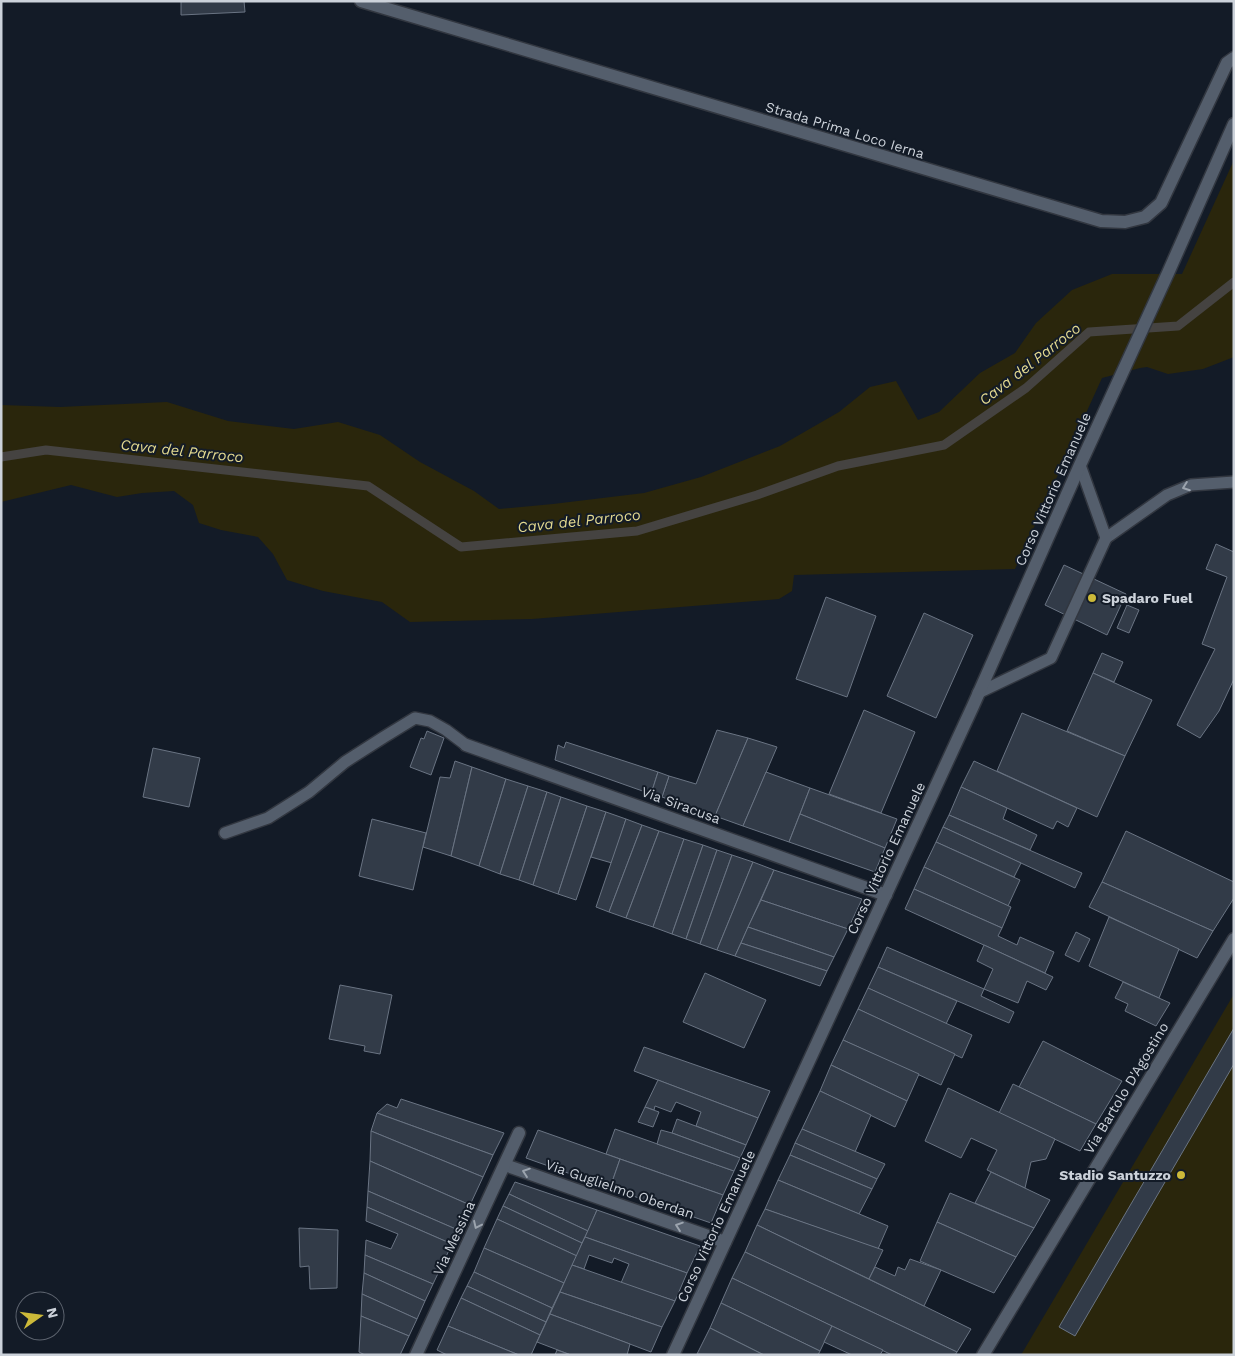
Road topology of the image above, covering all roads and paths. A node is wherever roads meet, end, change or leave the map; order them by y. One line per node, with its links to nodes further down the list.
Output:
1 (361, 1): 2 (street, Strada Prima Loco Ierna)
2 (1234, 58)
3 (1234, 124): 4 (street, Corso Vittorio Emanuele)
4 (1080, 465): 6 (lane); 7 (street, Corso Vittorio Emanuele)
5 (1234, 482): 6 (lane, one-way to 6)
6 (1106, 538): 7 (lane)
7 (978, 693): 10 (street, Corso Vittorio Emanuele)
8 (466, 745): 9 (lane); 10 (street, Via Siracusa)
9 (225, 833)
10 (886, 895): 14 (street, Corso Vittorio Emanuele)
11 (1234, 939): 17 (street, Via Bartolo D'Agostino)
12 (519, 1133): 13 (street, Via Messina)
13 (505, 1165): 14 (street, Via Guglielmo Oberdan, one-way to 13); 15 (street, Via Messina, one-way to 15)
14 (725, 1242): 16 (street, Corso Vittorio Emanuele)
15 (416, 1355)
16 (673, 1355)
17 (983, 1355)

